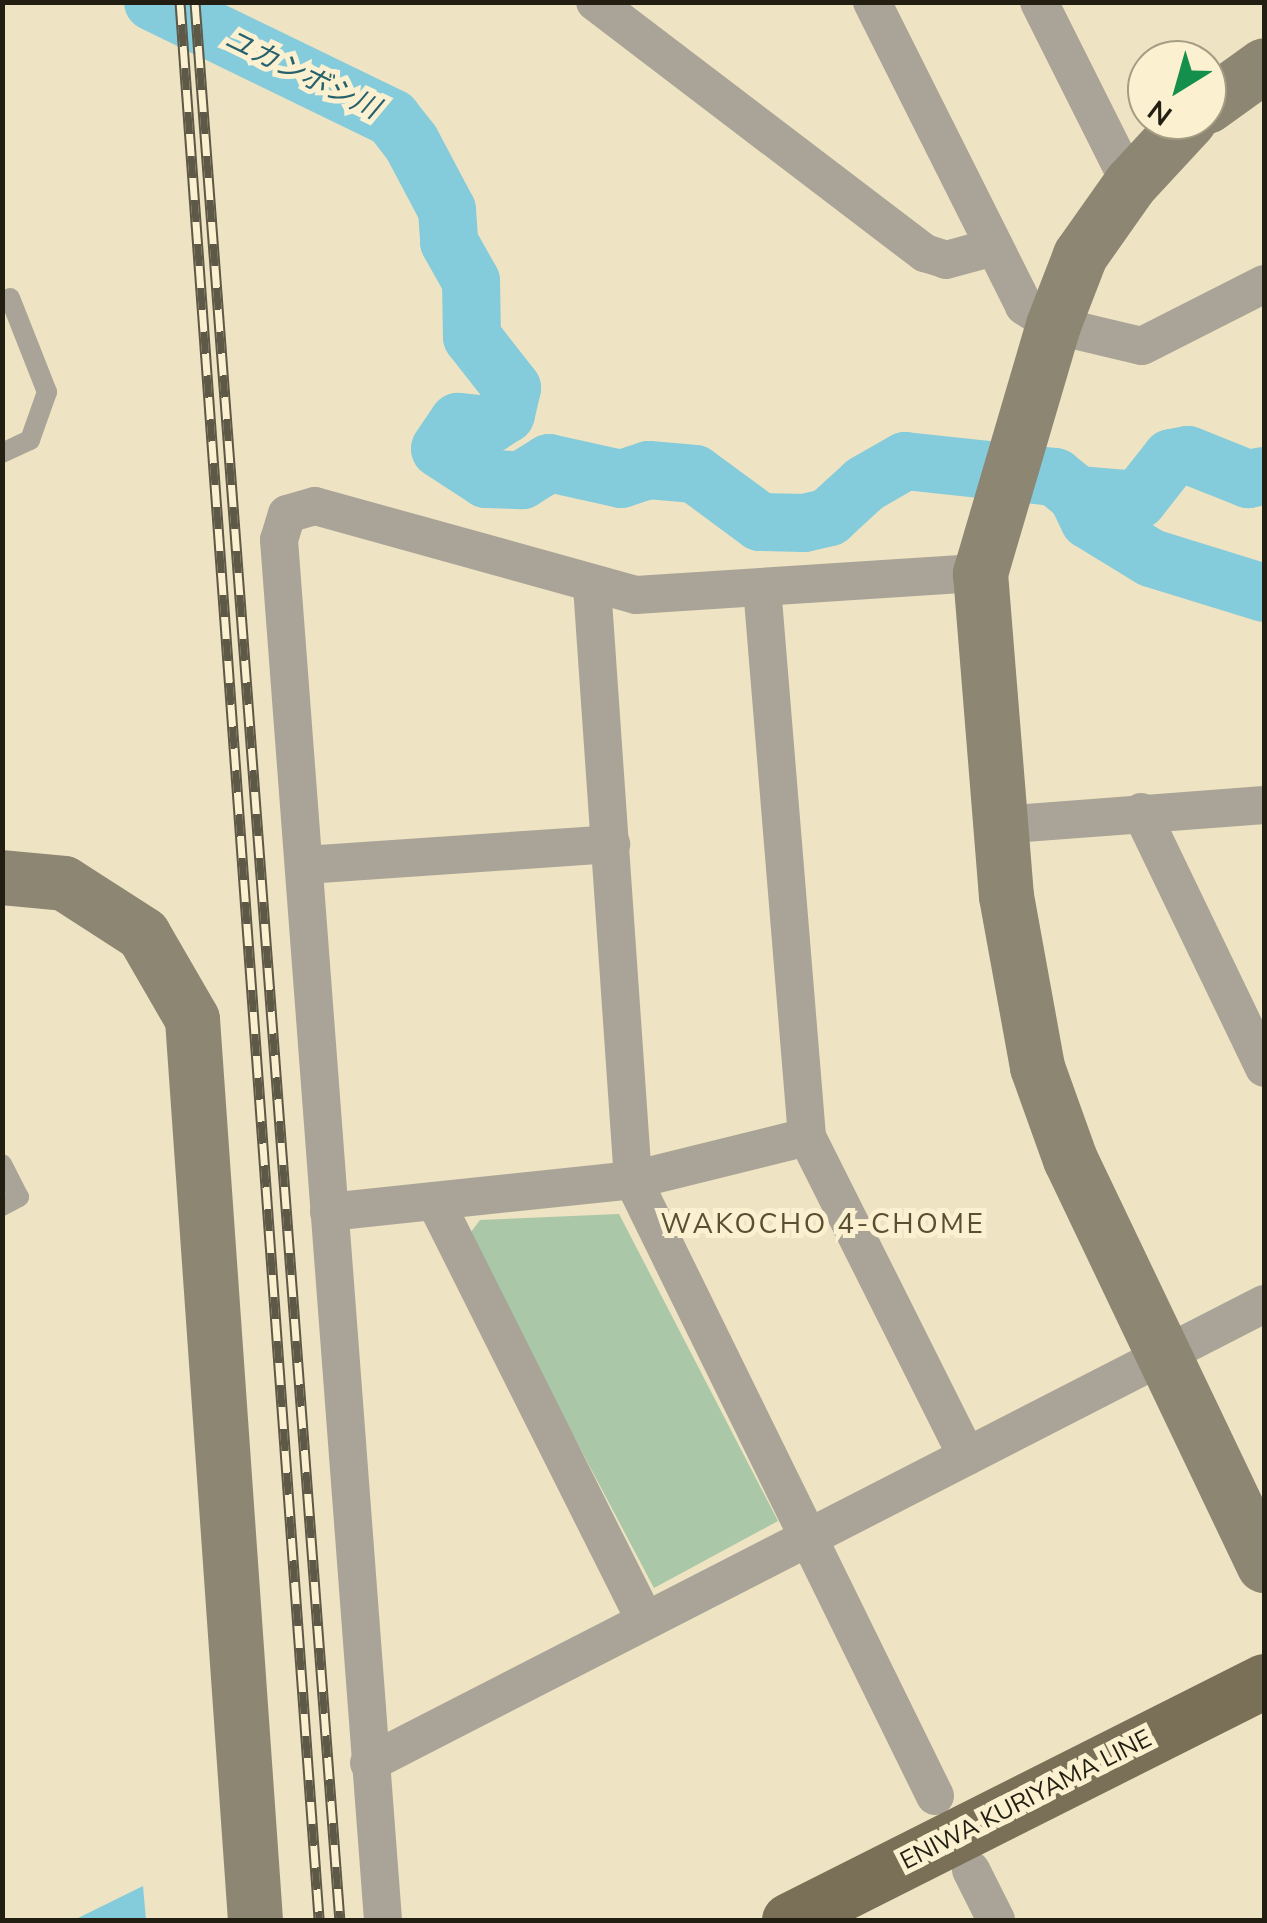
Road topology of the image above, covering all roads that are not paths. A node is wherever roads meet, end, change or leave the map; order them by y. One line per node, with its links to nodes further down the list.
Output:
1 (872, 2): 8 (street)
2 (1040, 2): 7 (street)
3 (615, 8): 8 (street)
4 (1264, 65): 5 (street)
5 (1227, 92)
6 (1171, 140): 7 (street)
7 (1130, 184): 11 (street)
8 (994, 247): 11 (street)
9 (1264, 284): 11 (street)
10 (10, 298): 12 (lane)
11 (1052, 325): 13 (street)
12 (2, 453)
13 (980, 574): 15 (street); 18 (street)
14 (592, 586): 15 (street); 19 (street); 20 (street)
15 (762, 587): 23 (street)
16 (1264, 804): 17 (street)
17 (1140, 812): 18 (street); 22 (street)
18 (999, 826): 30 (street)
19 (610, 844): 20 (street); 25 (street)
20 (304, 865): 28 (street)
21 (2, 877): 39 (street)
22 (1264, 1068)
23 (807, 1137): 25 (street); 31 (street)
24 (2, 1164): 27 (lane)
25 (633, 1180): 26 (street); 32 (street)
26 (435, 1201): 28 (street); 34 (street)
27 (2, 1206)
28 (329, 1212): 36 (street)
29 (1264, 1304): 30 (street)
30 (1164, 1361): 31 (street); 33 (street)
31 (968, 1456): 32 (street)
32 (808, 1535): 34 (street); 37 (street)
33 (1264, 1565)
34 (645, 1620): 36 (street)
35 (1264, 1681): 41 (main road, ENIWA KURIYAMA LINE)
36 (368, 1763): 40 (street)
37 (935, 1796)
38 (971, 1870): 42 (street)
39 (255, 1920)
40 (383, 1920)
41 (788, 1920)
42 (996, 1920)

